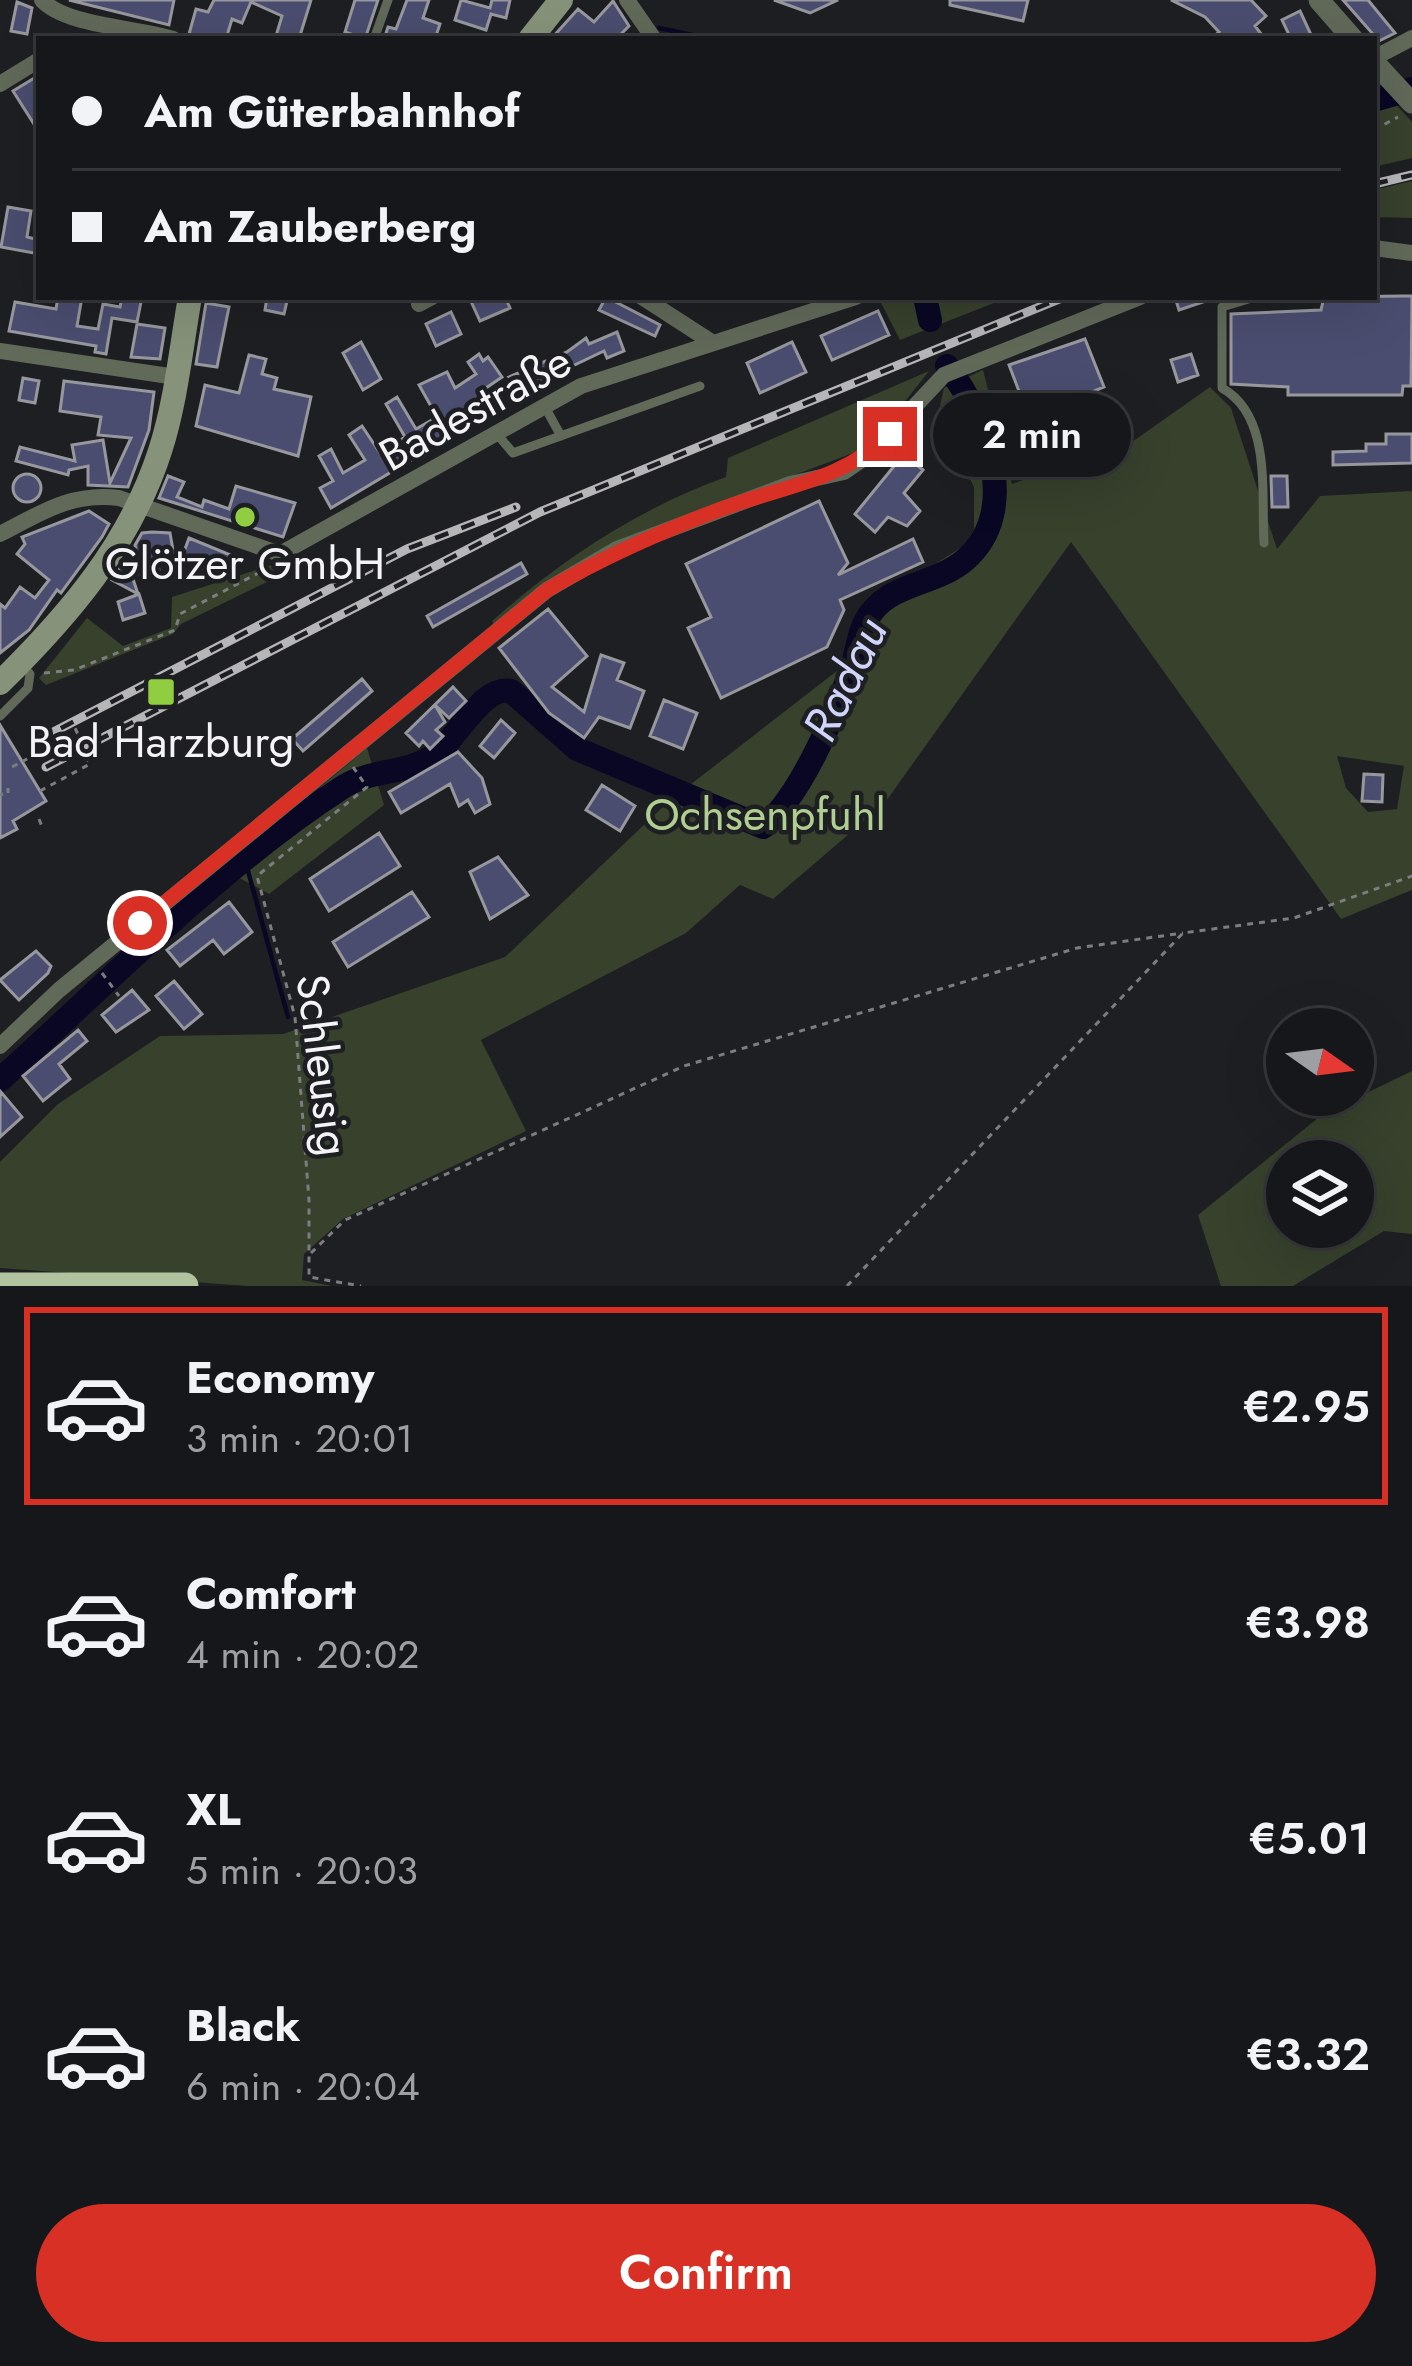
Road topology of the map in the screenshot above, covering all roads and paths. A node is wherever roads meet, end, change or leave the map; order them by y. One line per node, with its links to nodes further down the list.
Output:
1 (42, 0): 6 (street)
2 (388, 0): 9 (lane)
3 (627, 0): 11 (street)
4 (1319, 0): 12 (street)
5 (551, 3): 10 (main road)
6 (80, 22): 7 (street); 8 (street)
7 (70, 36)
8 (162, 36)
9 (375, 36)
10 (532, 36)
11 (652, 36)
12 (1350, 36)
13 (1412, 38): 14 (street)
14 (1377, 58)
15 (36, 62): 17 (street)
16 (1377, 64): 18 (street)
17 (0, 83)
18 (1412, 104)
19 (1411, 116): 20 (path)
20 (1377, 128)
21 (1377, 248): 22 (street)
22 (1412, 253)
23 (189, 300): 30 (main road)
24 (647, 300): 28 (street)
25 (846, 300): 28 (street, Badestraße)
26 (1132, 300): 55 (street)
27 (1245, 300): 37 (lane)
28 (710, 341): 32 (street, Badestraße)
29 (0, 351): 30 (street)
30 (176, 377): 35 (main road)
31 (700, 386): 34 (lane)
32 (545, 407): 33 (street, Badestraße); 34 (lane)
33 (497, 434): 34 (lane); 35 (street, Badestraße)
34 (561, 436)
35 (137, 507): 36 (street, Badestraße); 39 (main road)
36 (0, 534)
37 (1264, 543)
38 (252, 578): 39 (path)
39 (25, 669): 40 (main road); 41 (lane)
40 (0, 683)
41 (0, 716)
42 (73, 724): 43 (path)
43 (77, 732): 44 (path); 45 (path)
44 (83, 744)
45 (12, 766)
46 (94, 771): 48 (path)
47 (359, 775): 56 (path, Schleusig)
48 (40, 790)
49 (39, 819): 50 (path)
50 (44, 829)
51 (1412, 876): 52 (path)
52 (1184, 933): 56 (path); 60 (path)
53 (106, 979): 54 (path)
54 (119, 996)
55 (0, 1046)
56 (311, 1253): 59 (path, Schleusig)
57 (0, 1286): 58 (highway)
58 (185, 1286)
59 (361, 1286)
60 (847, 1286)

